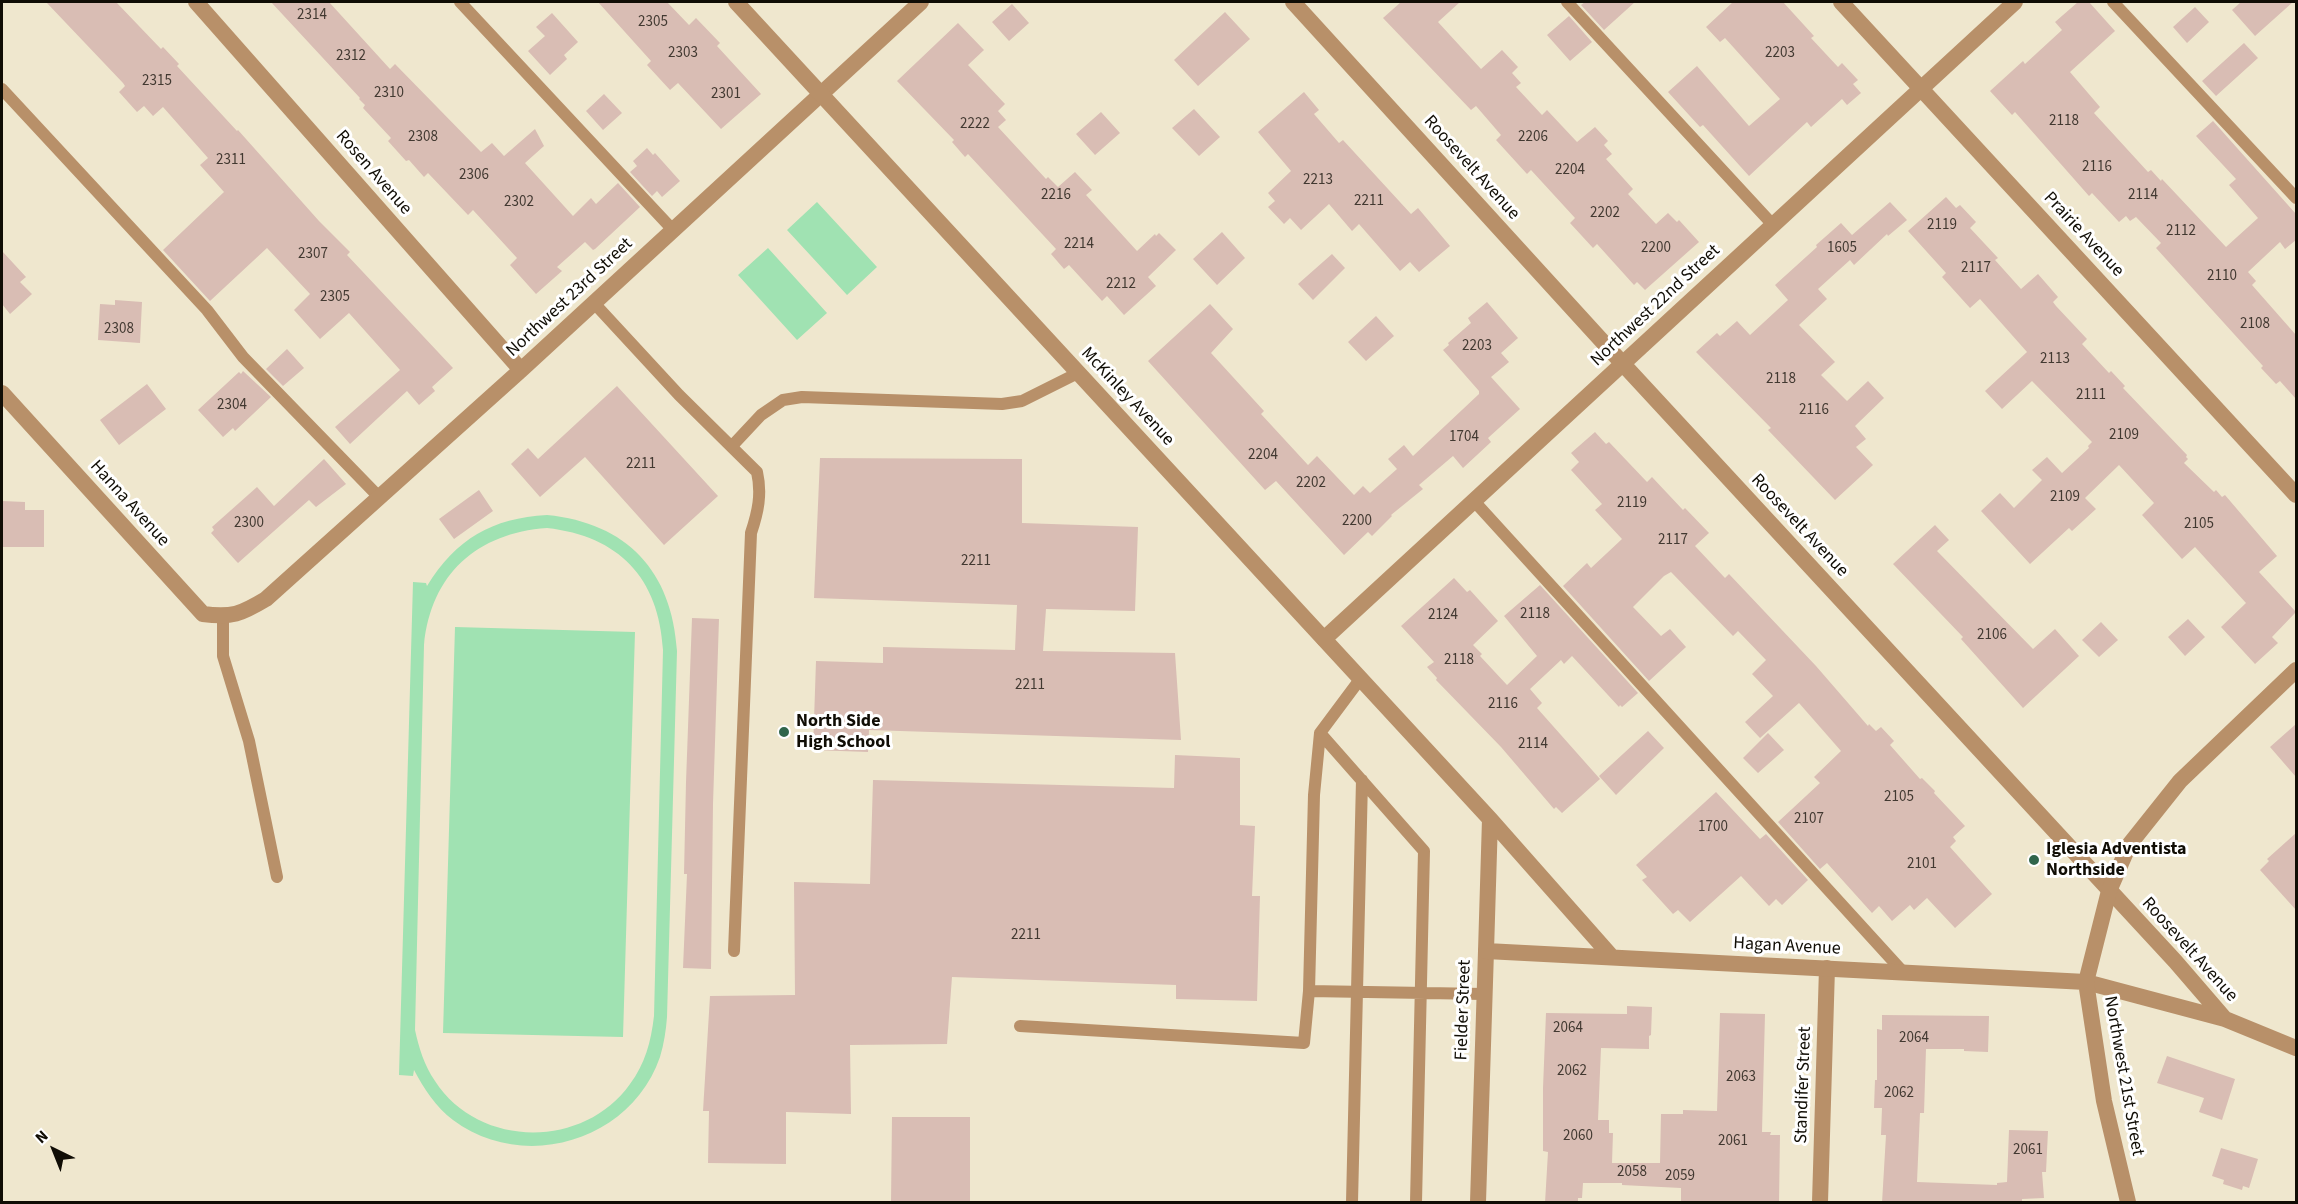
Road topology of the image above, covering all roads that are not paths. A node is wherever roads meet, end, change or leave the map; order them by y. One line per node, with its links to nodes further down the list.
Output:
1 (196, 2): 18 (street, Rosen Avenue)
2 (460, 2): 15 (lane)
3 (736, 2): 12 (street, McKinley Avenue)
4 (921, 2): 12 (street, Northwest 23rd Street)
5 (1293, 2): 17 (street, Roosevelt Avenue)
6 (1567, 2): 14 (lane)
7 (1841, 2): 10 (street, Prairie Avenue)
8 (2015, 2): 10 (street, Northwest 22nd Street)
9 (2113, 2): 13 (lane)
10 (1921, 88): 14 (street, Northwest 22nd Street); 22 (street, Prairie Avenue)
11 (2, 89): 23 (lane)
12 (821, 94): 15 (street, Northwest 23rd Street); 19 (street, McKinley Avenue)
13 (2296, 198)
14 (1773, 225): 17 (street, Northwest 22nd Street)
15 (673, 230): 16 (street, Northwest 23rd Street)
16 (594, 303): 18 (street, Northwest 23rd Street); 21 (lane)
17 (1623, 364): 24 (street, Northwest 22nd Street); 33 (street, Roosevelt Avenue)
18 (521, 370): 23 (street, Northwest 23rd Street)
19 (1078, 373): 21 (lane); 26 (street, McKinley Avenue)
20 (3, 395): 25 (street, Hanna Avenue)
21 (732, 446): 34 (lane)
22 (2296, 495)
23 (379, 497): 25 (street, Northwest 23rd Street)
24 (1474, 501): 26 (street, Northwest 22nd Street); 38 (lane)
25 (231, 616): 32 (lane)
26 (1324, 639): 28 (street, McKinley Avenue)
27 (2296, 670): 33 (street, Northwest 21st Street)
28 (1361, 678): 29 (lane); 31 (street, McKinley Avenue)
29 (1320, 733): 30 (lane); 40 (lane)
30 (1362, 780): 41 (lane); 42 (lane)
31 (1490, 819): 35 (street, Fielder Street); 36 (street, McKinley Avenue)
32 (277, 877)
33 (2109, 891): 39 (street, Northwest 21st Street); 44 (street, Roosevelt Avenue)
34 (734, 951)
35 (1486, 951): 36 (street, Hagan Avenue); 43 (street, Fielder Street)
36 (1612, 957): 37 (street, Hagan Avenue)
37 (1827, 968): 38 (street, Hagan Avenue); 50 (street, Standifer Street)
38 (1904, 972): 39 (street, Hagan Avenue)
39 (2086, 982): 44 (street, Hagan Avenue); 51 (street, Northwest 21st Street)
40 (1309, 991): 41 (lane); 45 (lane)
41 (1357, 992): 42 (lane); 47 (lane)
42 (1420, 993): 43 (lane); 48 (lane)
43 (1484, 994): 49 (street, Fielder Street)
44 (2224, 1019): 46 (street, Roosevelt Avenue)
45 (1020, 1026)
46 (2296, 1048)
47 (1352, 1203)
48 (1416, 1203)
49 (1478, 1203)
50 (1820, 1203)
51 (2128, 1203)

